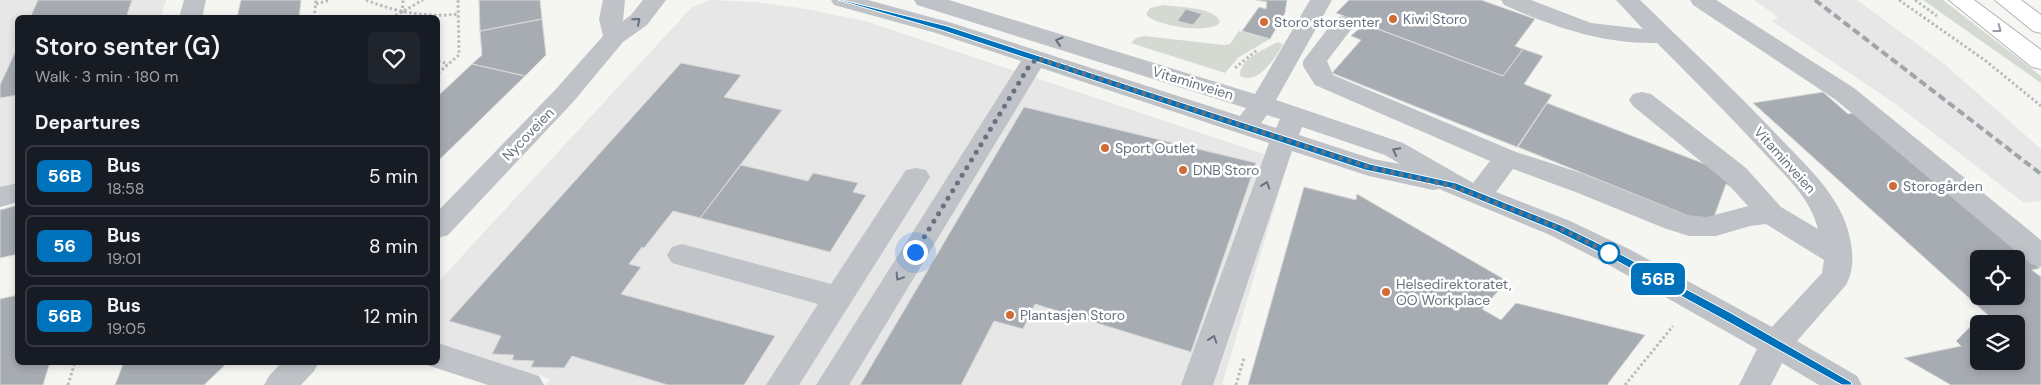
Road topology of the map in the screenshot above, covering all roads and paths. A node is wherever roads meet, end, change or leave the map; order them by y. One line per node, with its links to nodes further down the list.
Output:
1 (195, 0): 21 (street)
2 (330, 0): 18 (path)
3 (366, 0): 19 (path)
4 (403, 0): 19 (path)
5 (423, 0): 19 (path)
6 (458, 0): 20 (path)
7 (614, 0): 30 (street)
8 (655, 0): 30 (street, Nycoveien, one-way to 8)
9 (842, 0): 31 (street, Vitaminveien)
10 (925, 0): 37 (street, Vitaminveien, one-way to 10)
11 (1321, 0): 37 (street)
12 (1512, 0): 29 (street)
13 (1627, 0): 29 (street, Vitaminveien)
14 (1701, 0): 50 (street)
15 (1899, 0): 38 (path)
16 (1960, 0): 33 (highway, one-way to 33)
17 (2006, 0): 28 (highway)
18 (316, 2): 22 (path)
19 (402, 11): 23 (path); 24 (path); 25 (path)
20 (458, 14): 26 (path); 34 (path)
21 (191, 15)
22 (314, 15)
23 (396, 15)
24 (402, 15)
25 (422, 15)
26 (440, 15)
27 (1344, 23): 41 (street)
28 (2041, 26)
29 (1662, 36): 49 (street, Vitaminveien)
30 (615, 37): 47 (street, Nycoveien)
31 (1037, 58): 39 (street, Vitaminveien); 61 (street, one-way to 61)
32 (440, 62): 34 (path)
33 (2041, 62)
34 (448, 64): 35 (path)
35 (440, 71)
36 (1642, 100): 46 (street)
37 (1261, 104): 39 (street); 40 (street, Vitaminveien)
38 (2041, 106)
39 (1246, 127): 40 (street, Vitaminveien)
40 (1289, 127): 43 (street, Vitaminveien); 62 (street, one-way to 40)
41 (1506, 158): 43 (street); 46 (street)
42 (916, 177): 51 (street)
43 (1465, 191): 53 (street, Vitaminveien)
44 (15, 193): 45 (street)
45 (0, 197)
46 (1771, 214): 49 (street)
47 (440, 226)
48 (682, 254): 51 (street)
49 (1839, 255): 53 (street, Vitaminveien)
50 (2041, 256)
51 (839, 298): 60 (street)
52 (1673, 326): 63 (path)
53 (1775, 344): 64 (street); 65 (street, Vitaminveien)
54 (440, 357): 59 (street)
55 (74, 365): 57 (path)
56 (300, 365): 58 (street)
57 (68, 385)
58 (280, 385)
59 (528, 385)
60 (782, 385)
61 (832, 385)
62 (1198, 385)
63 (1625, 385)
64 (1755, 385)
65 (1846, 385)

